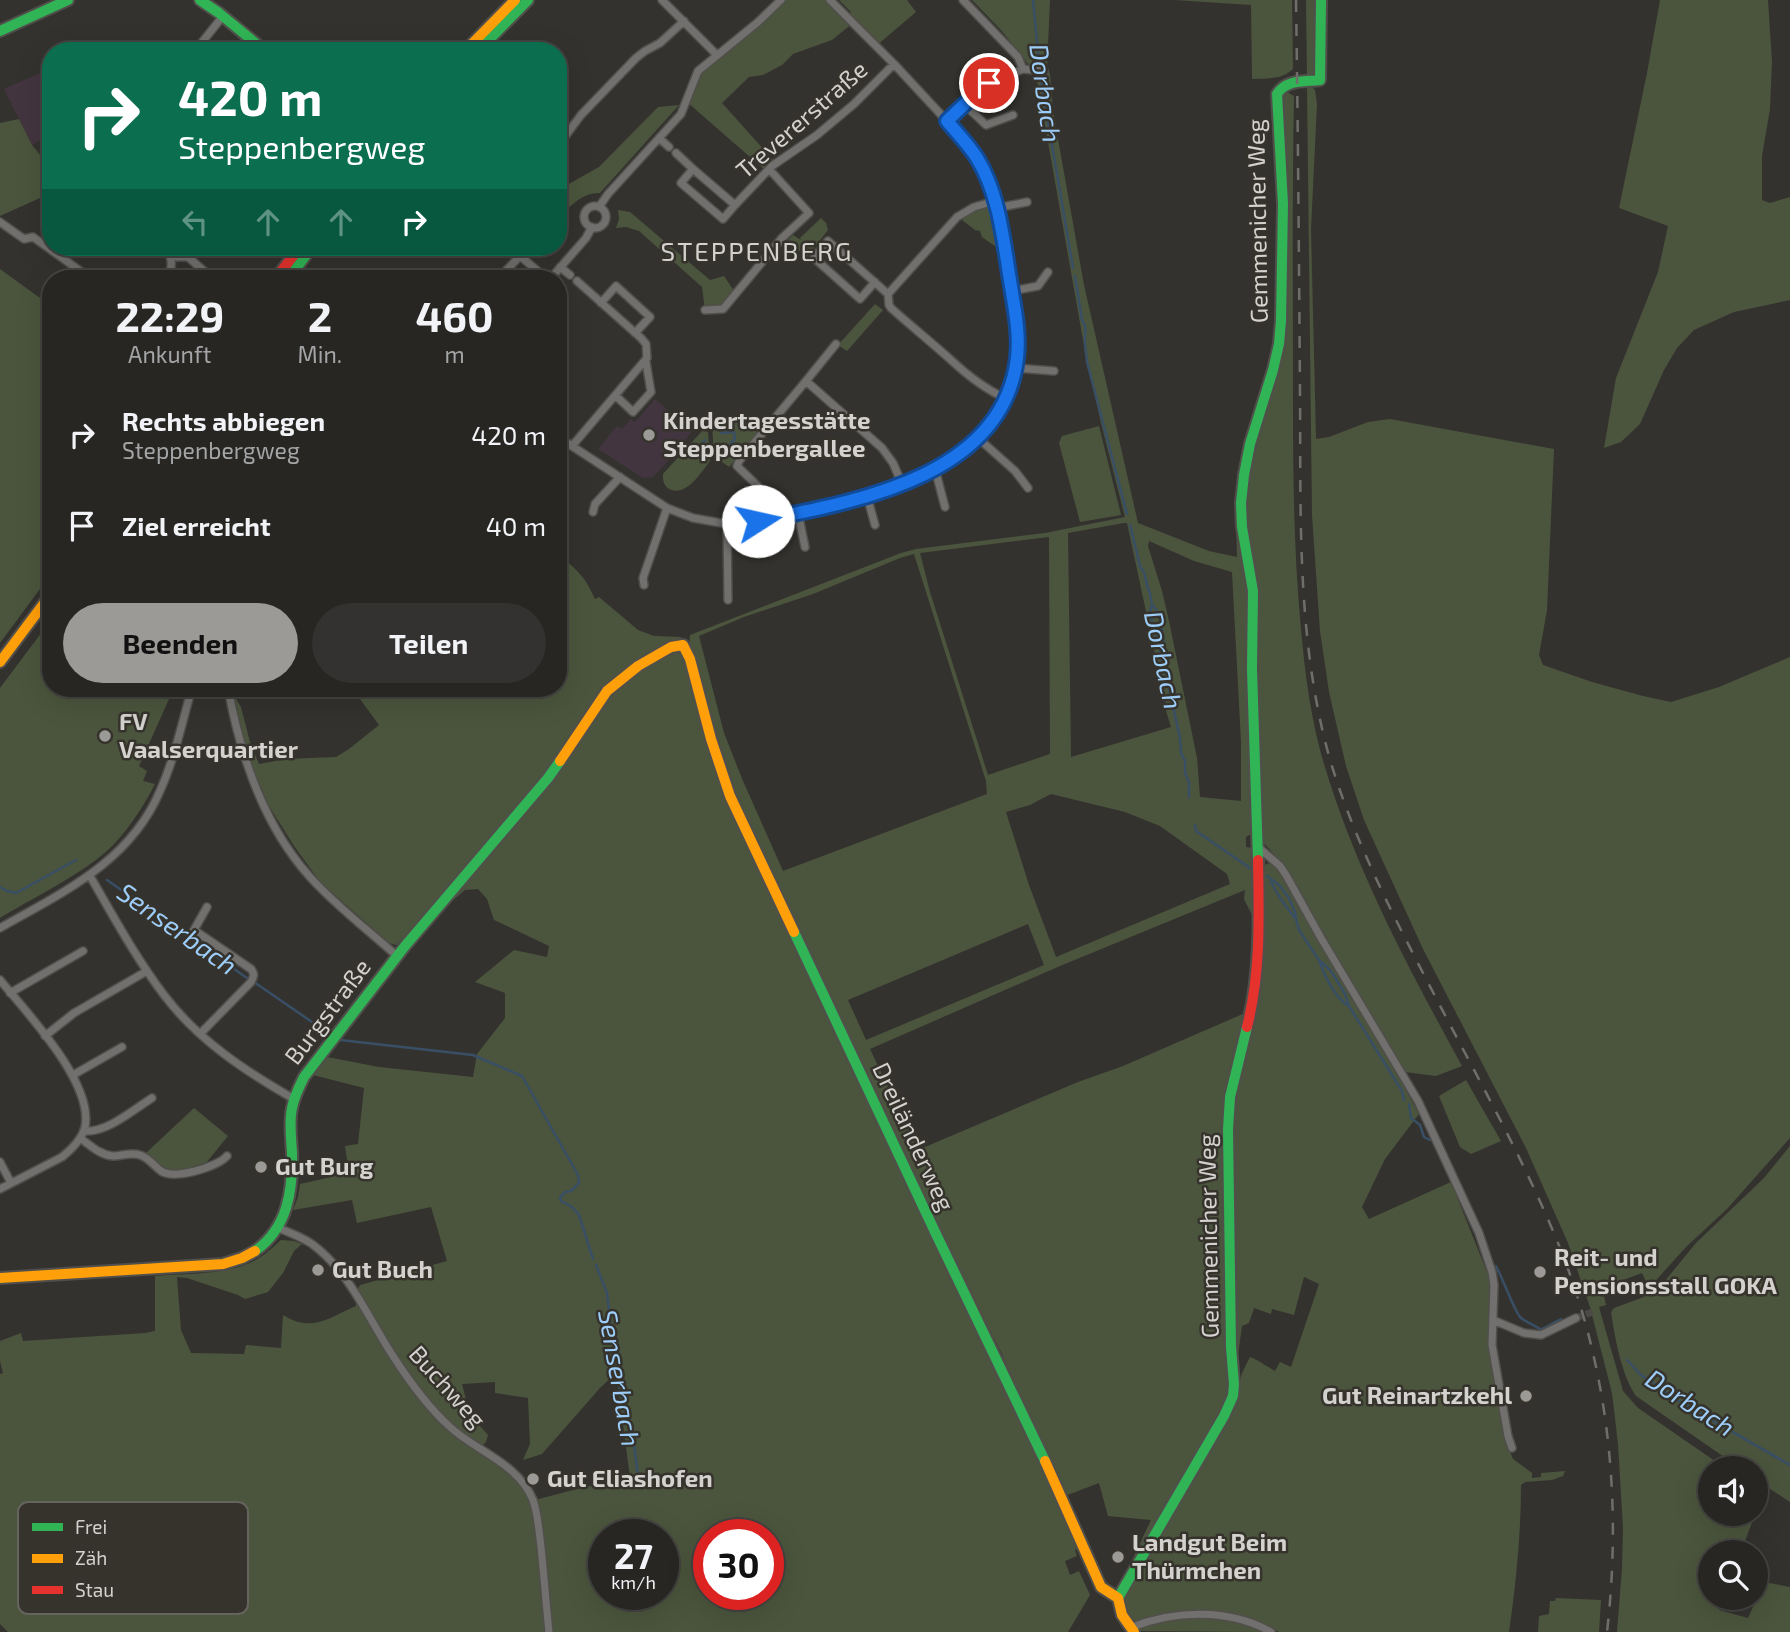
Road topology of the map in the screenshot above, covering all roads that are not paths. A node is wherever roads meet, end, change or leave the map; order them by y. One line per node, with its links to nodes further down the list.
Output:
1 (68, 0): 12 (street)
2 (200, 0): 10 (street)
3 (515, 0): 15 (street)
4 (528, 0): 16 (street)
5 (662, 0): 11 (street)
6 (781, 0): 17 (street)
7 (830, 0): 18 (street)
8 (963, 0): 19 (street)
9 (1321, 0): 89 (street, Gemmenicher Weg)
10 (223, 16): 13 (street); 14 (street)
11 (684, 21): 17 (street); 24 (street)
12 (0, 31)
13 (202, 42)
14 (254, 42)
15 (474, 42)
16 (487, 42)
17 (717, 55): 25 (street)
18 (894, 64): 23 (street); 27 (street, Trevererstraße)
19 (1023, 69): 20 (street); 21 (street)
20 (1044, 71)
21 (964, 104): 22 (street); 23 (street)
22 (1013, 115)
23 (947, 121): 29 (street)
24 (567, 134)
25 (659, 138): 26 (street, Trevererstraße); 31 (street)
26 (693, 169): 30 (street, Trevererstraße); 30 (street, Trevererstraße)
27 (769, 169): 30 (street, Trevererstraße); 57 (street)
28 (1027, 202): 29 (street)
29 (996, 204): 54 (street); 55 (street)
30 (735, 205)
31 (599, 207): 33 (street); 33 (street)
32 (0, 222): 34 (street)
33 (592, 228): 40 (street)
34 (42, 243)
35 (59, 256): 41 (street)
36 (293, 256): 44 (street)
37 (520, 256): 45 (street)
38 (520, 256): 46 (street)
39 (171, 257): 42 (street); 43 (street)
40 (561, 267): 47 (street); 48 (street)
41 (79, 270)
42 (171, 270)
43 (203, 270)
44 (282, 270)
45 (507, 270)
46 (538, 270)
47 (558, 270)
48 (564, 270)
49 (567, 272): 51 (street)
50 (1048, 272): 54 (street)
51 (570, 275)
52 (578, 281): 56 (street)
53 (875, 282): 53 (street); 55 (street)
54 (1012, 291): 61 (street)
55 (888, 294): 65 (street)
56 (601, 303): 58 (street); 58 (street)
57 (705, 310)
58 (635, 333): 60 (street)
59 (836, 344): 63 (street)
60 (646, 362): 64 (street); 64 (street)
61 (1016, 368): 62 (street); 65 (street)
62 (1054, 371)
63 (806, 382): 71 (street); 78 (street)
64 (616, 396): 68 (street)
65 (1005, 398): 66 (street)
66 (978, 438): 69 (street); 72 (street)
67 (567, 443): 68 (street)
68 (572, 446): 70 (street)
69 (935, 469): 71 (street); 74 (street)
70 (620, 477): 75 (street); 76 (street)
71 (902, 484): 73 (street)
72 (1028, 488)
73 (867, 496): 77 (street); 80 (street)
74 (945, 507)
75 (667, 508): 79 (street); 82 (street)
76 (593, 512)
77 (798, 513): 78 (street); 81 (street)
78 (772, 518): 79 (street)
79 (727, 524): 83 (street)
80 (875, 525)
81 (805, 547)
82 (644, 585)
83 (728, 600)
84 (42, 605): 86 (street)
85 (683, 645): 94 (street, Burgstraße); 114 (street, Dreiländerweg)
86 (0, 662)
87 (189, 697): 90 (street)
88 (229, 697): 94 (street)
89 (1258, 847): 112 (street); 114 (street, Gemmenicher Weg)
90 (90, 876): 92 (street); 95 (street)
91 (207, 906): 98 (street)
92 (0, 928)
93 (83, 951): 97 (street)
94 (397, 956): 103 (street, Burgstraße)
95 (147, 971): 98 (street); 99 (street)
96 (0, 980): 97 (street)
97 (10, 993): 99 (street)
98 (201, 1033): 103 (street)
99 (45, 1036): 101 (street)
100 (121, 1047): 101 (street)
101 (73, 1075): 104 (street)
102 (152, 1098): 104 (street)
103 (294, 1099): 109 (street, Burgstraße)
104 (82, 1135): 105 (street); 107 (street)
105 (227, 1156)
106 (0, 1162): 107 (street)
107 (11, 1183): 108 (street)
108 (0, 1189)
109 (279, 1227): 110 (street, Burgstraße); 116 (street, Buchweg)
110 (0, 1278)
111 (1576, 1318): 112 (street)
112 (1493, 1320): 113 (street)
113 (1512, 1448)
114 (1118, 1598): 115 (street, Dreiländerweg)
115 (1132, 1630): 117 (street)
116 (549, 1632)
117 (1271, 1632)

